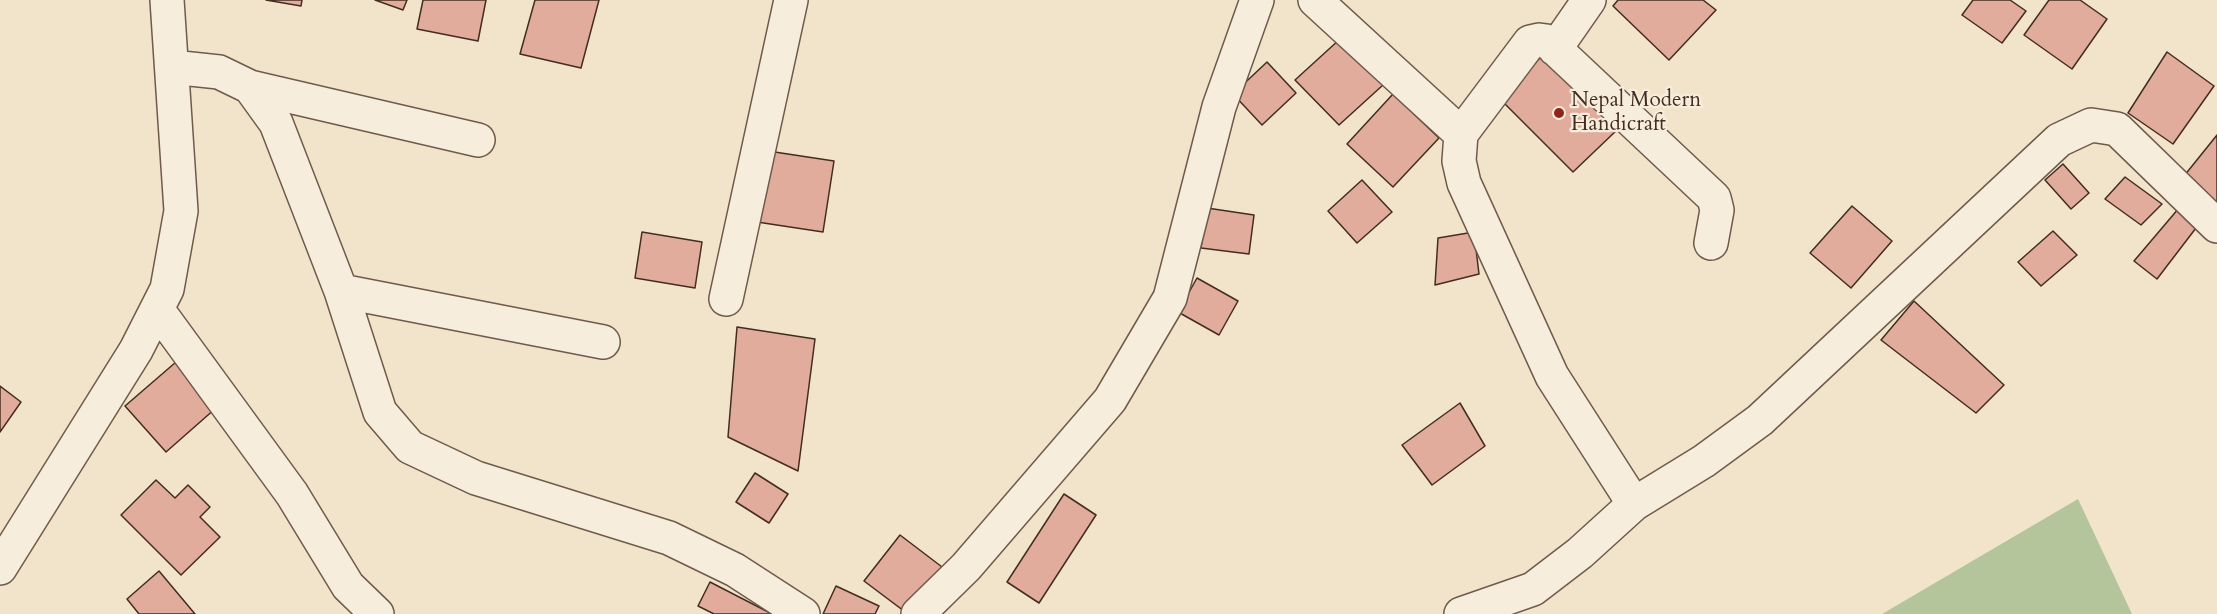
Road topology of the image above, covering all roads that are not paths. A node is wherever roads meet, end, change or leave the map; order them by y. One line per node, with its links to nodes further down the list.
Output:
1 (167, 0): 7 (street)
2 (791, 0): 14 (street)
3 (1257, 0): 21 (street)
4 (1315, 0): 9 (street)
5 (1589, 0): 6 (street)
6 (1555, 49): 9 (street); 12 (street)
7 (172, 67): 8 (street); 15 (street)
8 (250, 87): 10 (street); 13 (street)
9 (1461, 134): 17 (street)
10 (478, 140)
11 (2217, 226): 17 (street)
12 (1711, 243)
13 (341, 291): 16 (street); 20 (street)
14 (726, 299)
15 (157, 309): 18 (street); 19 (street)
16 (603, 342)
17 (1634, 504): 22 (street)
18 (0, 568)
19 (377, 614)
20 (803, 614)
21 (918, 614)
22 (1461, 614)

